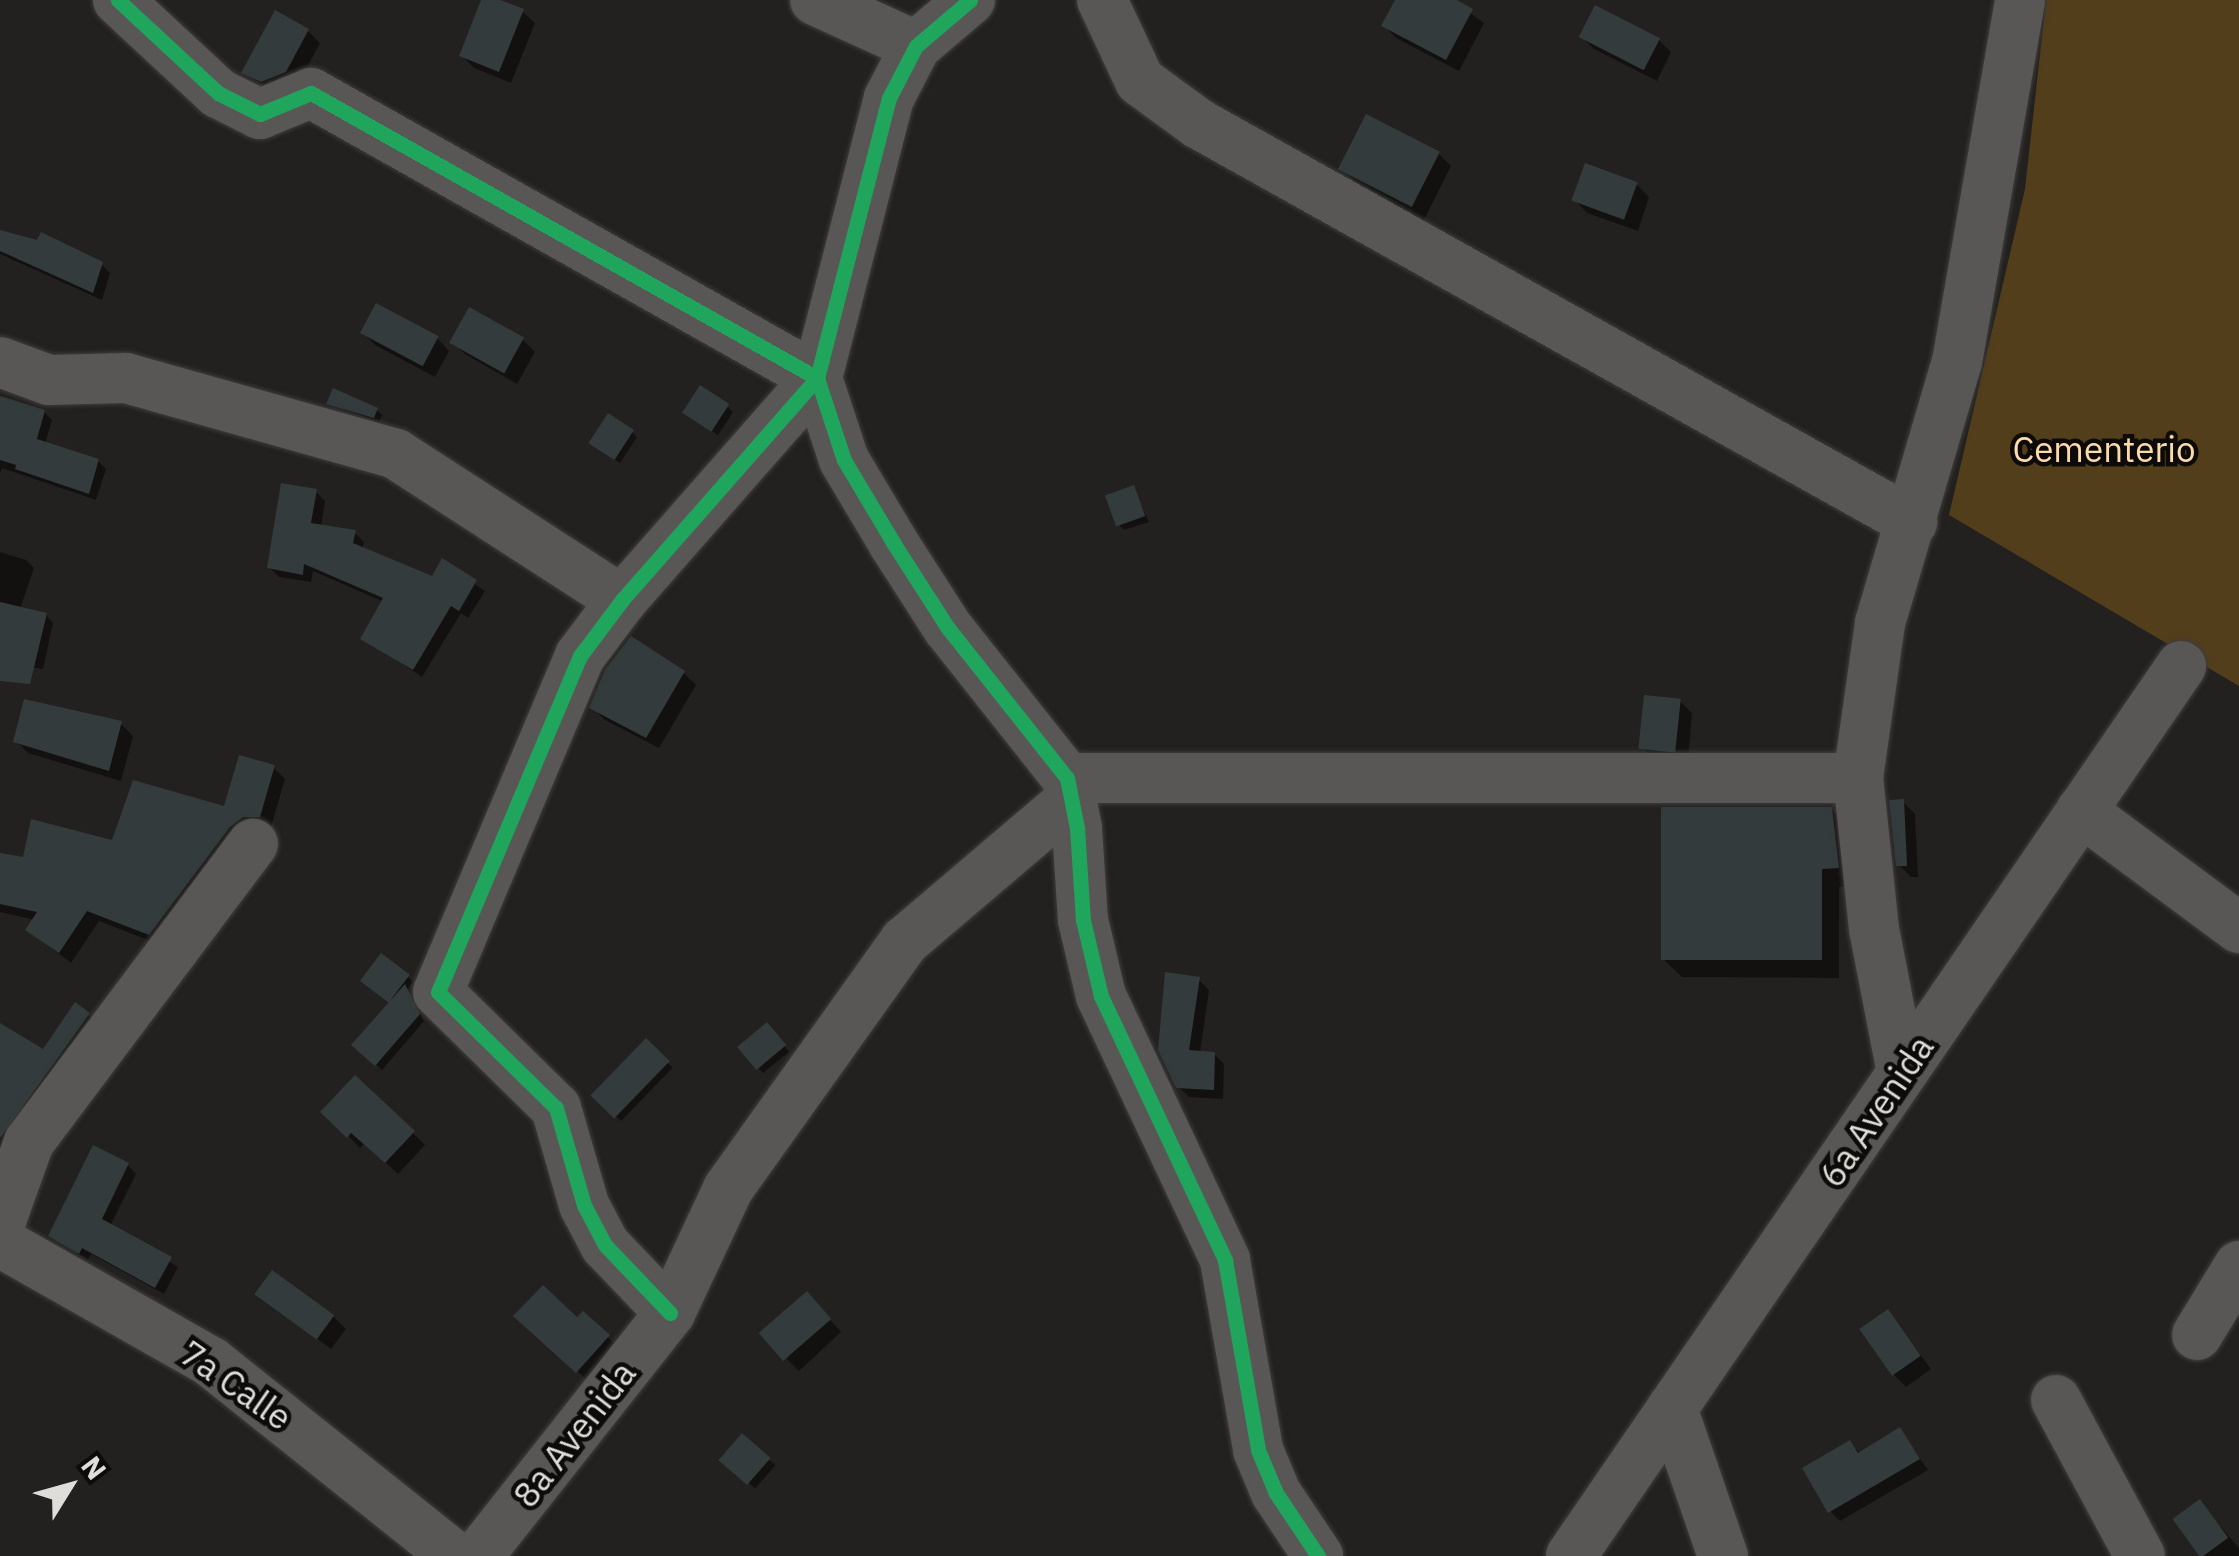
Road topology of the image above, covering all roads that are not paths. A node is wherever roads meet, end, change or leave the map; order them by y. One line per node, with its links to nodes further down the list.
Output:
1 (118, 0): 8 (street)
2 (816, 0): 6 (street)
3 (970, 0): 6 (street)
4 (1102, 0): 9 (street)
5 (2020, 0): 9 (street)
6 (916, 46): 8 (street)
7 (0, 362): 10 (street)
8 (817, 378): 10 (street); 13 (street)
9 (1912, 522): 12 (street)
10 (622, 600): 21 (street)
11 (2181, 666): 14 (street, 6a Avenida)
12 (1858, 778): 13 (street); 17 (street)
13 (1070, 788): 21 (street, 8a Avenida); 27 (street)
14 (2081, 811): 16 (street); 17 (street, 6a Avenida)
15 (253, 844): 18 (street)
16 (2239, 928)
17 (1902, 1073): 24 (street, 6a Avenida)
18 (0, 1223)
19 (0, 1242): 25 (street, 7a Calle)
20 (2239, 1266): 22 (street)
21 (670, 1313): 26 (street, 8a Avenida)
22 (2197, 1335)
23 (2056, 1400): 30 (street)
24 (1672, 1408): 28 (street, 6a Avenida); 29 (street)
25 (454, 1556)
26 (478, 1556)
27 (1318, 1556)
28 (1571, 1556)
29 (1723, 1556)
30 (2140, 1556)

